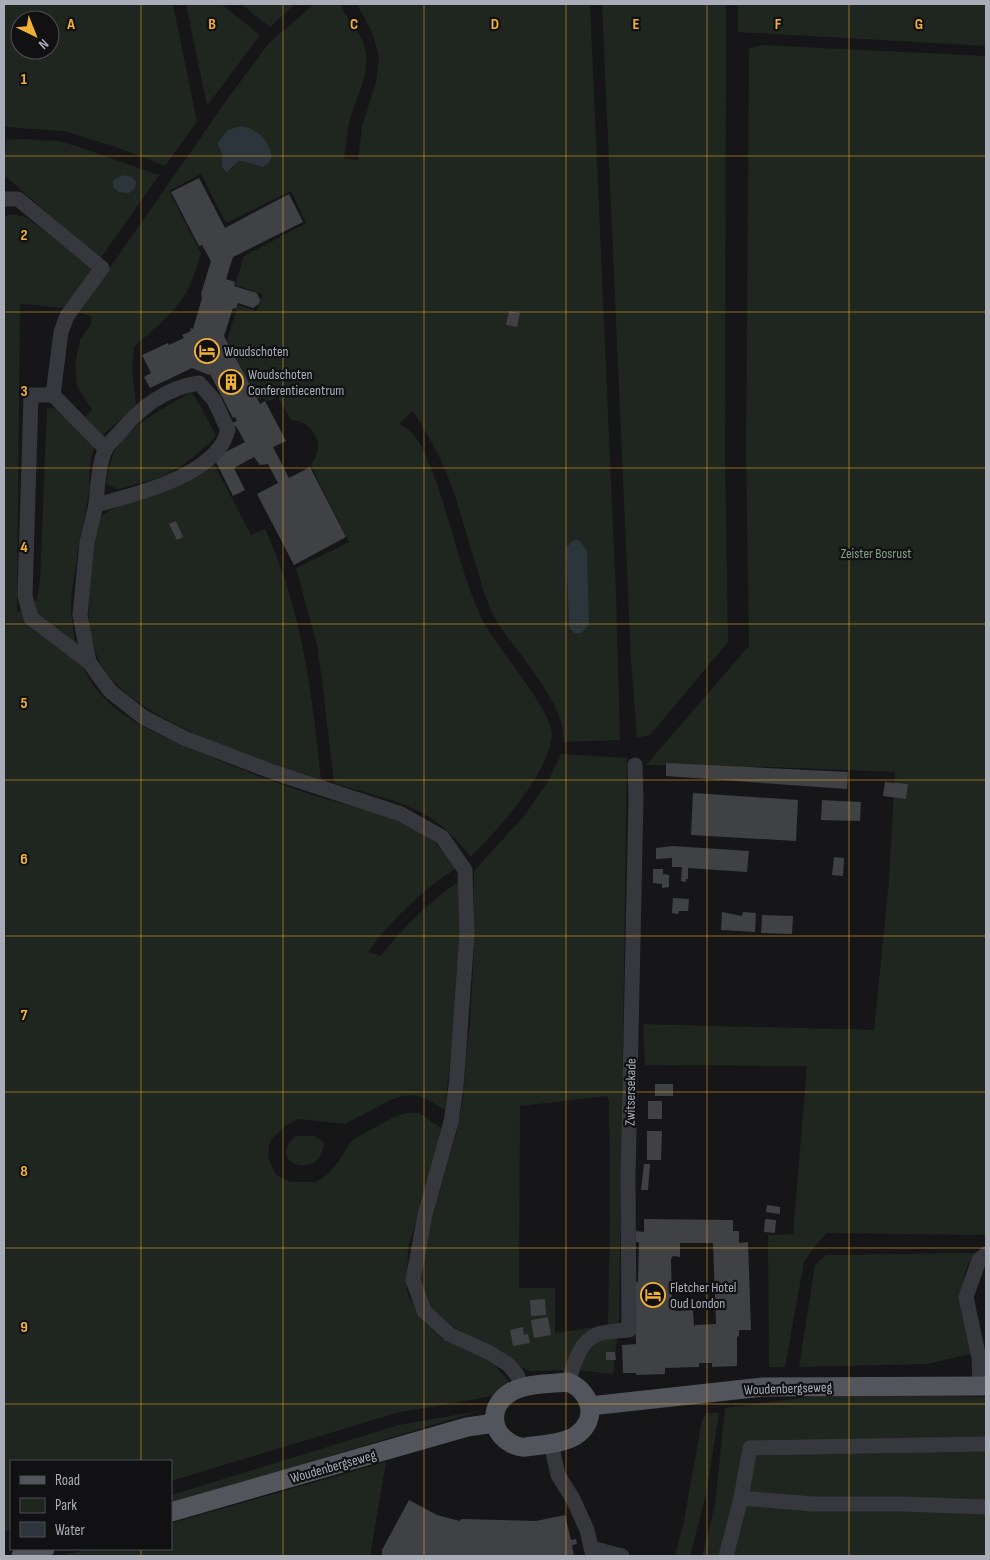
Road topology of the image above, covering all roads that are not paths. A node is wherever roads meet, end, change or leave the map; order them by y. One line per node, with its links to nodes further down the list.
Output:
1 (4, 199): 2 (street)
2 (53, 395): 3 (street); 5 (street)
3 (106, 449): 4 (street); 4 (street)
4 (96, 505): 5 (street)
5 (89, 662): 10 (street)
6 (635, 764): 8 (street, Zwitsersekade)
7 (986, 1254): 9 (street)
8 (568, 1382): 10 (main road); 11 (main road)
9 (983, 1386): 11 (main road, Woudenbergseweg)
10 (522, 1387): 12 (main road)
11 (590, 1406): 13 (main road)
12 (495, 1423): 13 (main road); 17 (main road, Woudenbergseweg)
13 (551, 1443): 19 (street)
14 (986, 1444): 15 (street)
15 (741, 1498): 16 (street); 22 (street)
16 (986, 1507)
17 (172, 1512)
18 (41, 1550): 20 (main road)
19 (592, 1552): 21 (street)
20 (20, 1556)
21 (622, 1556)
22 (726, 1556)

